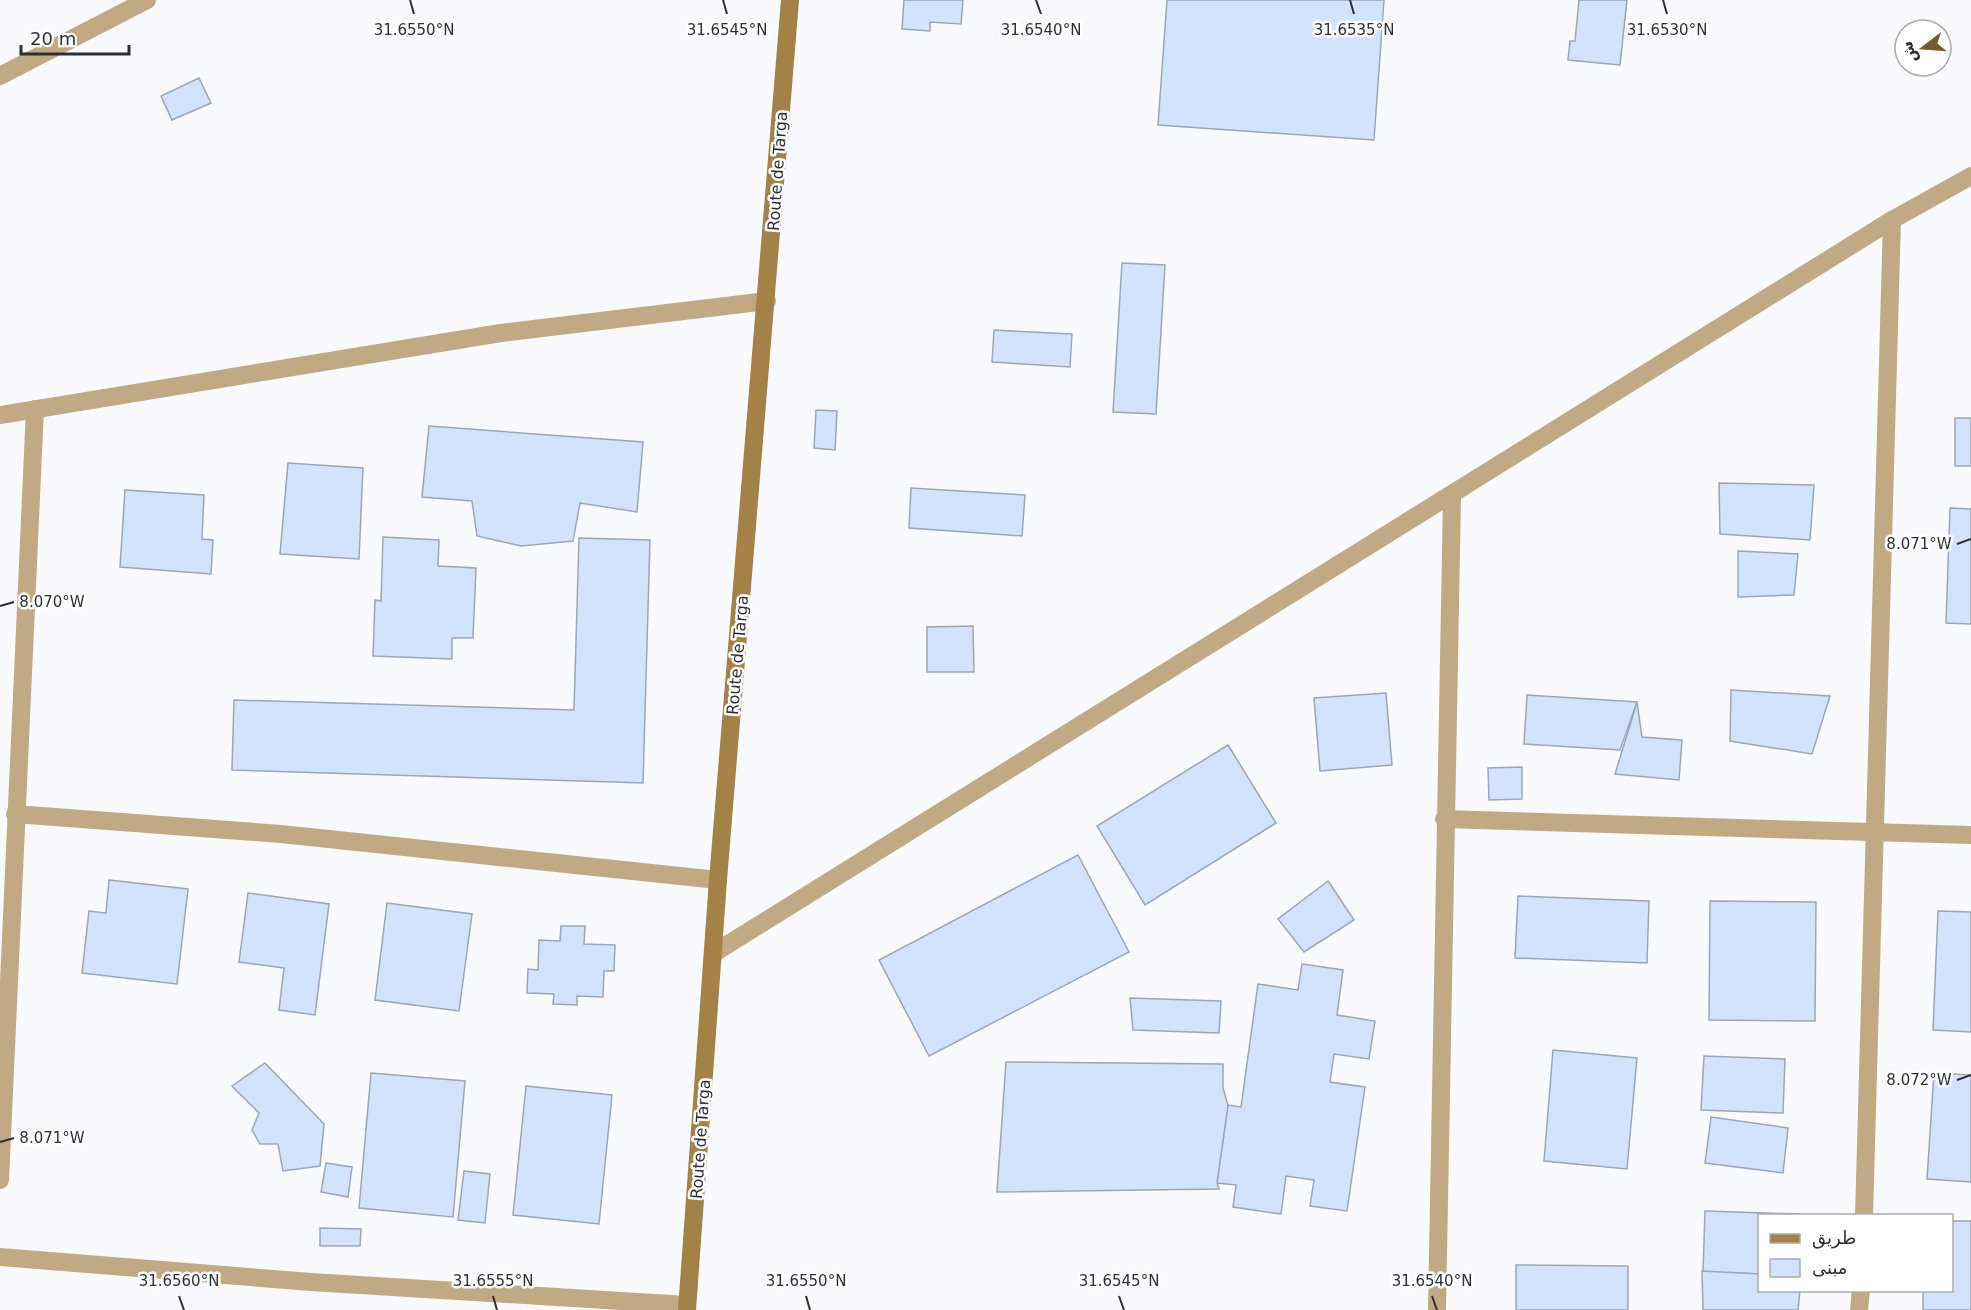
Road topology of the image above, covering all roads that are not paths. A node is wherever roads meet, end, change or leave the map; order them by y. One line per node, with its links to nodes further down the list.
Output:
1 (147, 0): 3 (street)
2 (790, 0): 6 (main road, Route de Targa)
3 (0, 76)
4 (1971, 176): 5 (street)
5 (1892, 220): 9 (street); 12 (street)
6 (767, 301): 7 (street); 14 (main road, Route de Targa)
7 (35, 410): 8 (street); 10 (street)
8 (0, 415)
9 (1452, 496): 11 (street); 15 (street)
10 (15, 814): 14 (street); 16 (street)
11 (1444, 819): 12 (street); 21 (street)
12 (1875, 830): 13 (street); 17 (street)
13 (1971, 834)
14 (718, 880): 15 (main road, Route de Targa)
15 (714, 953): 20 (main road, Route de Targa)
16 (0, 1180)
17 (1864, 1214)
18 (0, 1257): 20 (street)
19 (1861, 1292): 22 (street)
20 (687, 1308)
21 (1437, 1310)
22 (1859, 1310)

